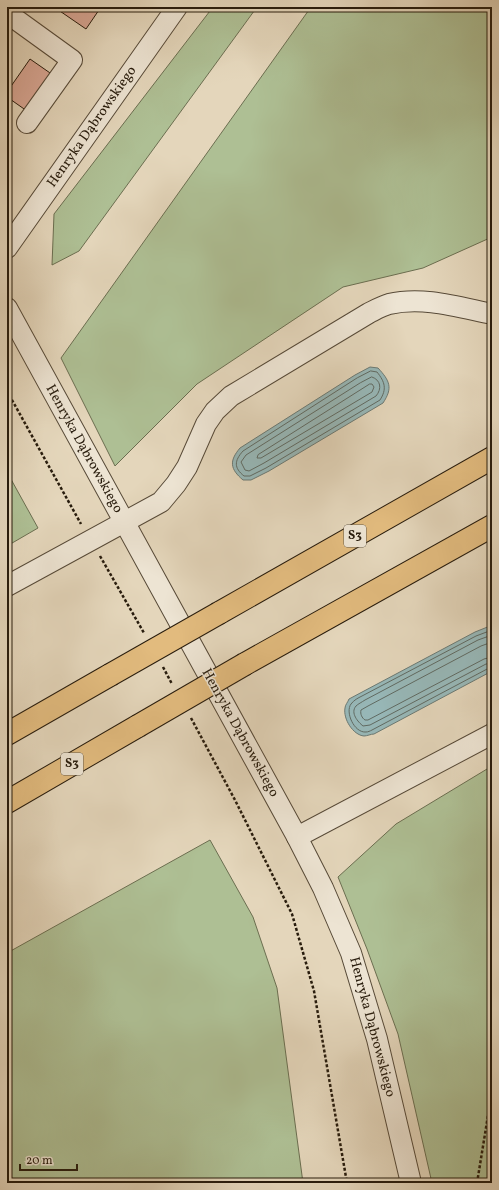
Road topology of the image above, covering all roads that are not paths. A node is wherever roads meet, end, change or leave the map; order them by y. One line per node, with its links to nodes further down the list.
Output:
1 (177, 7): 4 (street, Henryka Dąbrowskiego)
2 (7, 13): 3 (street)
3 (27, 123)
4 (7, 248)
5 (7, 308): 8 (street, Henryka Dąbrowskiego)
6 (492, 314): 8 (street)
7 (492, 458): 11 (highway, S3, bridge)
8 (124, 522): 10 (street); 14 (street, Henryka Dąbrowskiego)
9 (492, 526): 13 (highway, S3, bridge)
10 (7, 586)
11 (7, 734)
12 (492, 734): 14 (street)
13 (7, 802)
14 (298, 837): 15 (street, Henryka Dąbrowskiego)
15 (411, 1183)

